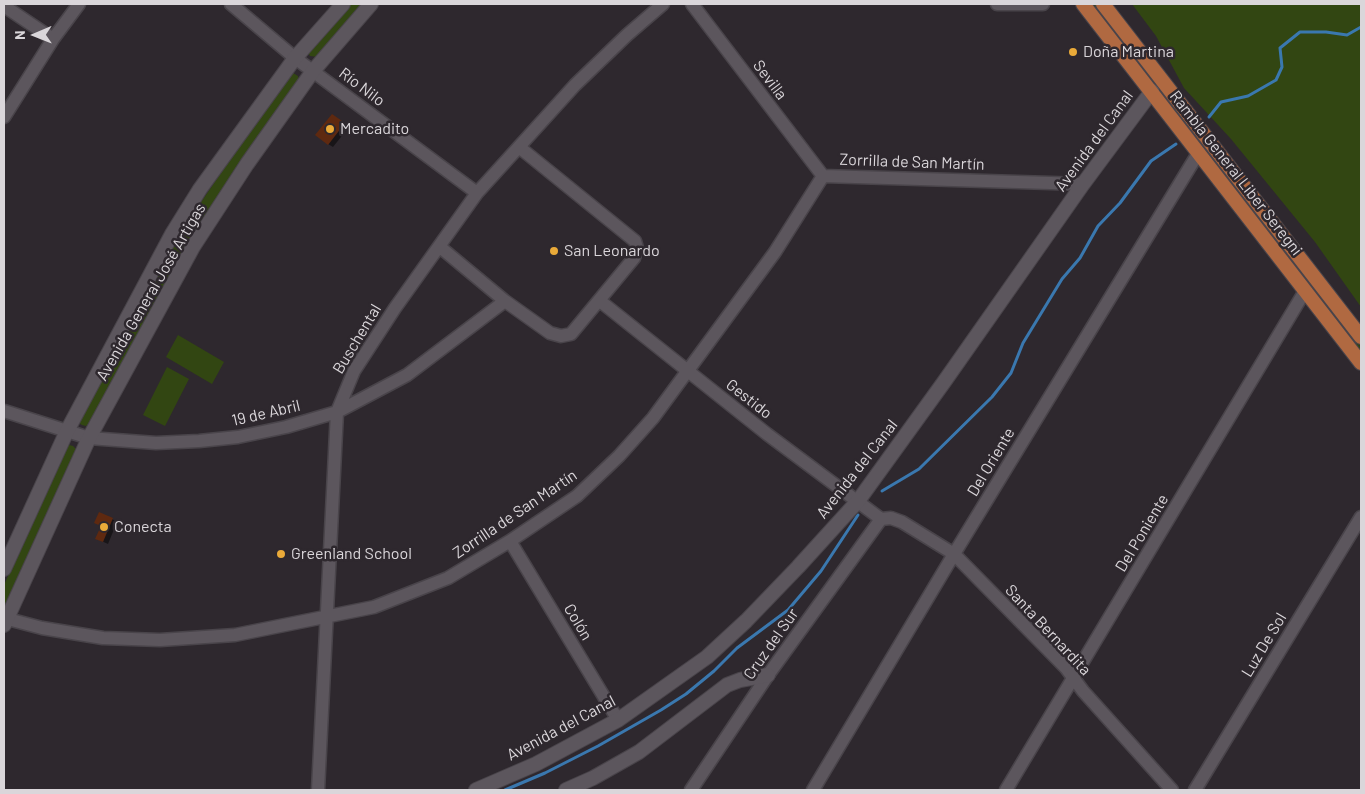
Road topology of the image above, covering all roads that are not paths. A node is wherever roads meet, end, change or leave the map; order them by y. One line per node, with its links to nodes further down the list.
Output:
1 (79, 4): 12 (street)
2 (231, 4): 13 (street, Río Nilo)
3 (343, 4): 13 (street, Avenida General José Artigas)
4 (371, 4): 14 (street, Avenida General José Artigas)
5 (663, 4): 17 (street, Buschental)
6 (692, 4): 19 (street, Sevilla)
7 (997, 4): 8 (street)
8 (1043, 4)
9 (1084, 4): 15 (main road, Rambla General Liber Seregni)
10 (1103, 4): 26 (main road, Rambla General Liber Seregni)
11 (4, 6): 12 (street)
12 (53, 39): 16 (street)
13 (296, 58): 14 (street, Río Nilo); 31 (street, Avenida General José Artigas)
14 (313, 71): 21 (street, Río Nilo); 32 (street, Avenida General José Artigas)
15 (1152, 91): 18 (main road, Rambla General Liber Seregni); 20 (street, Avenida del Canal)
16 (4, 117)
17 (519, 147): 21 (street, Buschental); 25 (street)
18 (1199, 152): 23 (main road, Rambla General Liber Seregni); 37 (street, Del Oriente)
19 (823, 176): 20 (street, Zorrilla de San Martín); 28 (street, Zorrilla de San Martín)
20 (1083, 184): 33 (street, Avenida del Canal)
21 (477, 193): 22 (street, Buschental)
22 (440, 247): 24 (street); 30 (street, Buschental)
23 (1305, 291): 27 (main road, Rambla General Liber Seregni); 42 (street, Del Poniente)
24 (505, 301): 25 (street); 30 (street, 19 de Abril)
25 (600, 301): 28 (street, Gestido)
26 (1361, 338)
27 (1361, 364)
28 (688, 372): 33 (street, Gestido); 36 (street, Zorrilla de San Martín)
29 (4, 411): 31 (street, 19 de Abril)
30 (337, 412): 32 (street, 19 de Abril); 39 (street, Buschental)
31 (67, 431): 32 (street, 19 de Abril); 38 (street, Avenida General José Artigas)
32 (90, 438): 40 (street, Avenida General José Artigas)
33 (858, 501): 35 (street, Gestido); 43 (street, Avenida del Canal)
34 (1361, 517): 51 (street, Luz De Sol)
35 (881, 519): 37 (street, Santa Bernardita); 41 (street, Cruz del Sur)
36 (510, 541): 39 (street, Zorrilla de San Martín); 43 (street, Colón)
37 (954, 554): 42 (street, Santa Bernardita); 48 (street, Del Oriente)
38 (4, 569)
39 (326, 618): 40 (street, Zorrilla de San Martín); 44 (street, Buschental)
40 (5, 621)
41 (768, 675): 46 (street); 47 (street, Cruz del Sur)
42 (1074, 679): 49 (street, Del Poniente); 50 (street, Santa Bernardita)
43 (618, 720): 45 (street, Avenida del Canal)
44 (318, 790)
45 (476, 790)
46 (566, 790)
47 (692, 790)
48 (814, 790)
49 (1006, 790)
50 (1172, 790)
51 (1195, 790)

